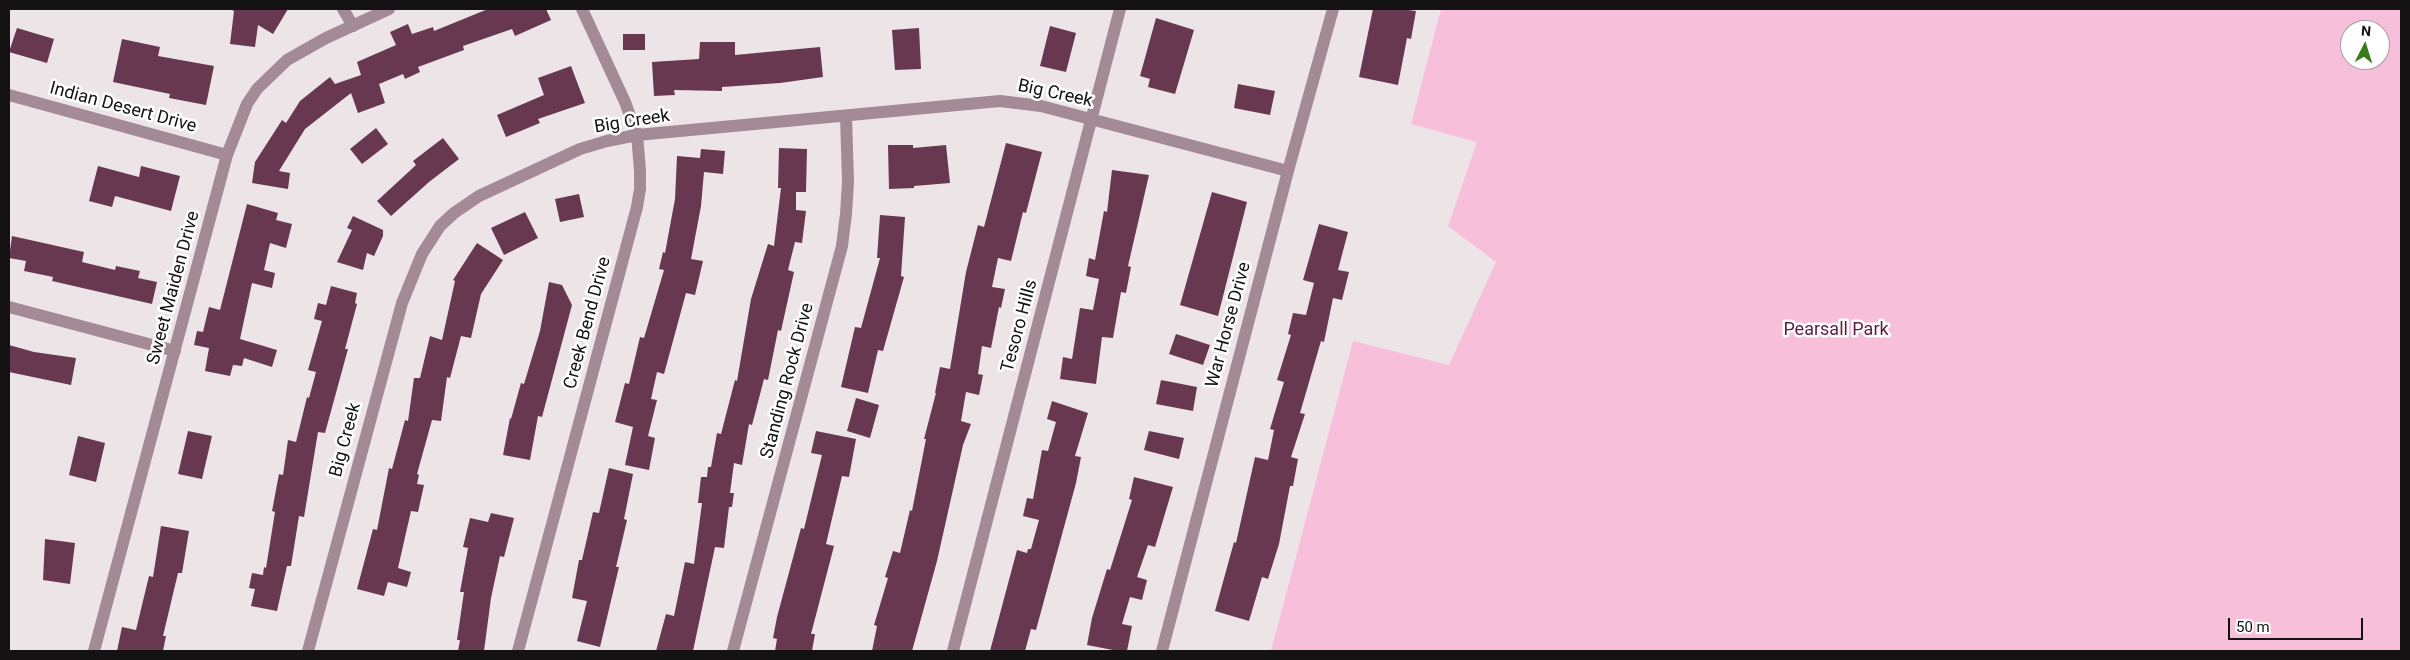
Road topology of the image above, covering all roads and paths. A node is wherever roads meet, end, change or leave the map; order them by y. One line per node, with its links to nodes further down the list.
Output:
1 (343, 9): 6 (street)
2 (389, 9): 6 (street, Sweet Maiden Drive)
3 (582, 9): 10 (street, Creek Bend Drive)
4 (1120, 9): 9 (street, Tesoro Hills)
5 (1333, 9): 12 (street, War Horse Drive)
6 (353, 26): 11 (street, Sweet Maiden Drive)
7 (9, 95): 11 (street, Indian Desert Drive)
8 (846, 116): 9 (street, Big Creek); 10 (street, Big Creek); 18 (street, Standing Rock Drive)
9 (1092, 120): 12 (street, Big Creek); 19 (street, Tesoro Hills)
10 (637, 135): 16 (street, Big Creek); 17 (street, Creek Bend Drive)
11 (227, 155): 14 (street, Sweet Maiden Drive)
12 (1288, 171): 20 (street, War Horse Drive)
13 (9, 307): 14 (street)
14 (175, 351): 15 (street, Sweet Maiden Drive)
15 (94, 651)
16 (308, 651)
17 (518, 651)
18 (733, 651)
19 (953, 651)
20 (1162, 651)

